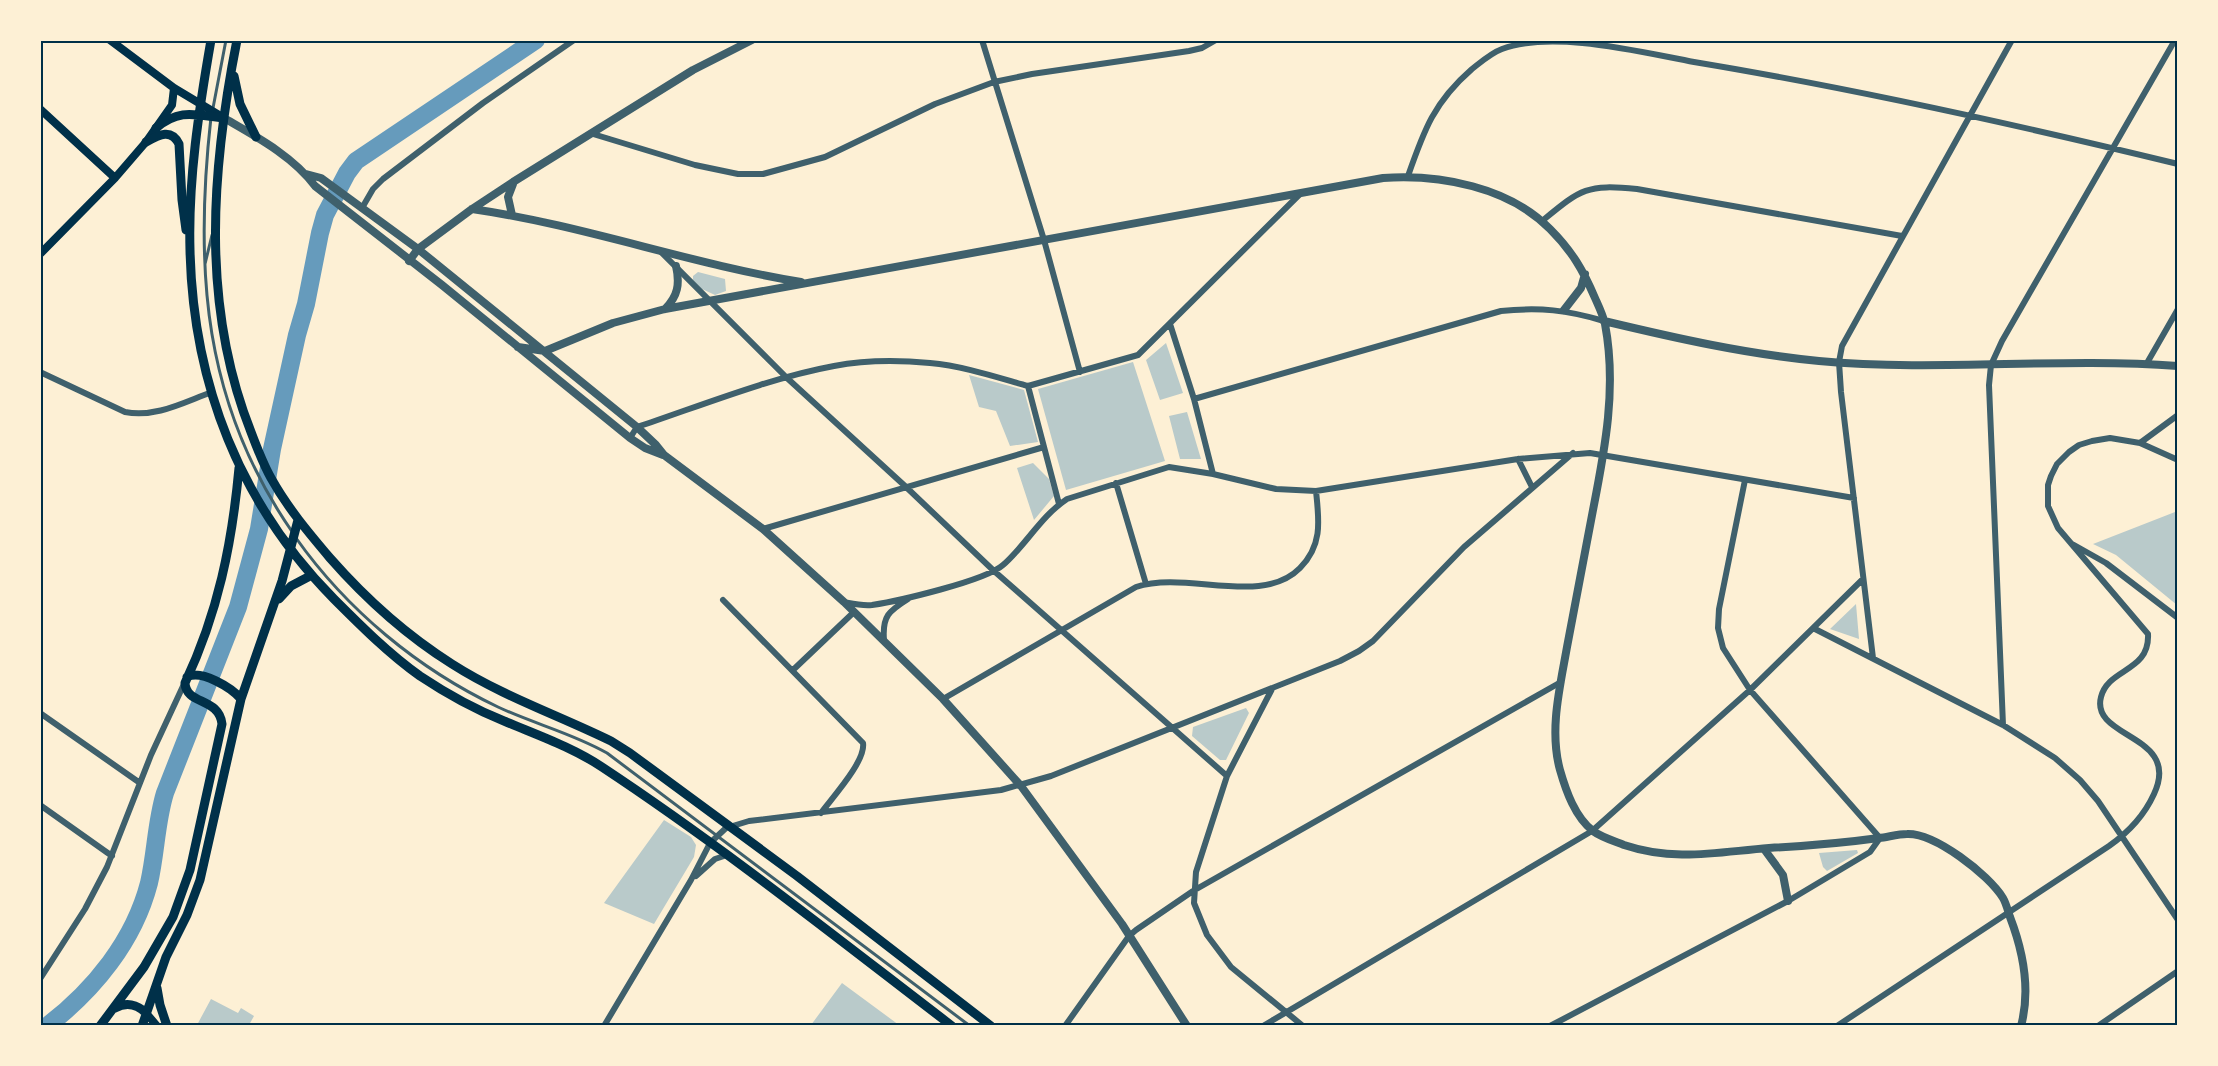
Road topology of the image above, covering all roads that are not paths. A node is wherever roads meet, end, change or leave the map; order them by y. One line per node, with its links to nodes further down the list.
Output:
1 (110, 40): 14 (main road)
2 (211, 40): 15 (main road)
3 (226, 40): 17 (lane)
4 (237, 40): 12 (main road)
5 (574, 40): 32 (street)
6 (752, 40): 22 (street)
7 (982, 40): 13 (street)
8 (1216, 40): 13 (street)
9 (2012, 40): 18 (street)
10 (2175, 40): 25 (street)
11 (1518, 42): 18 (street); 28 (street)
12 (233, 65): 20 (main road); 23 (main road)
13 (994, 82): 22 (street); 38 (street)
14 (174, 88): 15 (main road); 21 (main road)
15 (200, 104): 17 (main road); 19 (main road)
16 (40, 109): 29 (main road)
17 (212, 113): 19 (main road); 20 (main road); 45 (lane)
18 (1971, 115): 25 (street); 37 (street)
19 (199, 116): 21 (main road); 39 (main road)
20 (224, 117): 23 (street); 36 (main road)
21 (156, 128): 24 (main road)
22 (593, 134): 30 (street)
23 (256, 137): 27 (street)
24 (146, 142): 29 (main road); 39 (main road)
25 (2112, 148): 26 (street); 58 (street)
26 (2178, 164)
27 (306, 174): 32 (street); 43 (street)
28 (1408, 176): 31 (street); 35 (street)
29 (115, 178): 42 (main road)
30 (513, 182): 33 (street); 34 (street)
31 (1300, 194): 38 (street); 53 (street)
32 (362, 208): 40 (street)
33 (472, 209): 34 (street); 40 (street)
34 (512, 215): 41 (street)
35 (1542, 221): 37 (street); 46 (street)
36 (215, 222): 45 (lane); 85 (main road)
37 (1902, 236): 56 (street)
38 (1044, 240): 47 (street); 61 (street)
39 (190, 248): 64 (main road)
40 (418, 249): 43 (street); 55 (street)
41 (660, 251): 44 (street); 47 (street)
42 (40, 254)
43 (409, 261): 54 (street)
44 (676, 266): 48 (street); 49 (street)
45 (204, 269): 87 (lane)
46 (1585, 274): 51 (street); 52 (street)
47 (807, 283): 48 (street)
48 (709, 301): 49 (street); 62 (street)
49 (665, 309): 55 (street)
50 (2178, 309): 57 (street)
51 (1564, 310): 52 (street); 65 (street)
52 (1604, 321): 56 (street); 72 (street)
53 (1170, 324): 61 (street); 65 (street)
54 (518, 347): 55 (street); 68 (street)
55 (544, 351): 67 (street)
56 (1839, 362): 58 (street); 83 (street)
57 (2146, 363): 58 (street); 59 (street)
58 (1991, 365): 114 (street)
59 (2178, 366)
60 (40, 372): 64 (street)
61 (1080, 372): 63 (street)
62 (787, 378): 63 (street); 67 (street); 80 (street)
63 (1028, 386): 70 (street)
64 (212, 392): 76 (main road)
65 (1194, 399): 77 (street)
66 (2178, 416): 69 (street)
67 (637, 427): 68 (street); 73 (street)
68 (630, 438): 73 (street)
69 (2140, 443): 75 (street); 88 (street)
70 (1044, 447): 80 (street); 84 (street)
71 (1573, 453): 72 (street); 74 (street); 81 (street)
72 (1604, 454): 78 (street); 106 (street)
73 (664, 455): 86 (street)
74 (1518, 459): 81 (street); 82 (street)
75 (2178, 460)
76 (239, 468): 89 (main road); 105 (main road)
77 (1213, 474): 79 (street); 82 (street)
78 (1744, 480): 83 (street); 108 (street)
79 (1116, 483): 84 (street); 93 (street)
80 (905, 486): 86 (street); 90 (street)
81 (1532, 487): 107 (street)
82 (1316, 491): 93 (street)
83 (1854, 498): 92 (street)
84 (1059, 504): 90 (street)
85 (298, 520): 87 (main road); 121 (main road)
86 (763, 529): 96 (street)
87 (294, 535): 89 (main road); 125 (lane)
88 (2071, 544): 99 (street); 124 (street)
89 (290, 551): 91 (main road); 97 (main road)
90 (994, 572): 94 (street); 101 (street)
91 (310, 576): 97 (main road); 125 (main road)
92 (1863, 579): 100 (street); 103 (street)
93 (1146, 584): 101 (street)
94 (911, 597): 96 (street); 102 (street)
95 (723, 600): 104 (street)
96 (844, 602): 98 (street)
97 (274, 605): 110 (main road)
98 (854, 612): 102 (street); 104 (street)
99 (2178, 618)
100 (1815, 629): 103 (street); 108 (street)
101 (1063, 630): 111 (street); 115 (street)
102 (884, 640): 111 (street)
103 (1873, 658): 114 (street)
104 (793, 670): 120 (street)
105 (186, 680): 109 (main road); 110 (main road); 113 (street)
106 (1561, 682): 122 (street); 130 (street)
107 (1272, 689): 115 (street); 116 (street)
108 (1750, 690): 122 (street); 123 (street)
109 (193, 697): 113 (street); 138 (main road)
110 (241, 699): 137 (main road)
111 (943, 699): 118 (street)
112 (40, 713): 117 (street)
113 (169, 717): 117 (street)
114 (2003, 724): 124 (street)
115 (1173, 727): 116 (street); 118 (street)
116 (1227, 776): 130 (street)
117 (140, 783): 128 (street)
118 (1021, 786): 120 (street); 134 (street)
119 (40, 805): 128 (street)
120 (821, 813): 121 (street)
121 (730, 826): 125 (street); 148 (main road)
122 (1592, 831): 126 (street); 139 (street)
123 (1880, 838): 126 (street); 131 (street); 132 (street)
124 (2121, 838): 132 (street); 133 (street)
125 (713, 839): 127 (main road); 129 (street); 147 (lane)
126 (1764, 849): 131 (street)
127 (727, 855): 129 (street); 146 (main road)
128 (112, 856): 136 (street)
129 (691, 880): 145 (street)
130 (1194, 891): 134 (street); 139 (street)
131 (1788, 901): 153 (street)
132 (2008, 911): 154 (street); 155 (street)
133 (2178, 920)
134 (1129, 936): 149 (street); 150 (street)
135 (2178, 971): 156 (street)
136 (40, 979)
137 (156, 985): 140 (main road); 144 (main road)
138 (113, 1009): 140 (main road); 141 (main road)
139 (1286, 1012): 151 (street); 152 (street)
140 (146, 1013): 142 (main road); 143 (main road)
141 (100, 1026)
142 (142, 1026)
143 (157, 1026)
144 (167, 1026)
145 (603, 1026)
146 (952, 1026)
147 (970, 1026)
148 (991, 1026)
149 (1065, 1026)
150 (1187, 1026)
151 (1263, 1026)
152 (1303, 1026)
153 (1550, 1026)
154 (1837, 1026)
155 (2020, 1026)
156 (2098, 1026)

